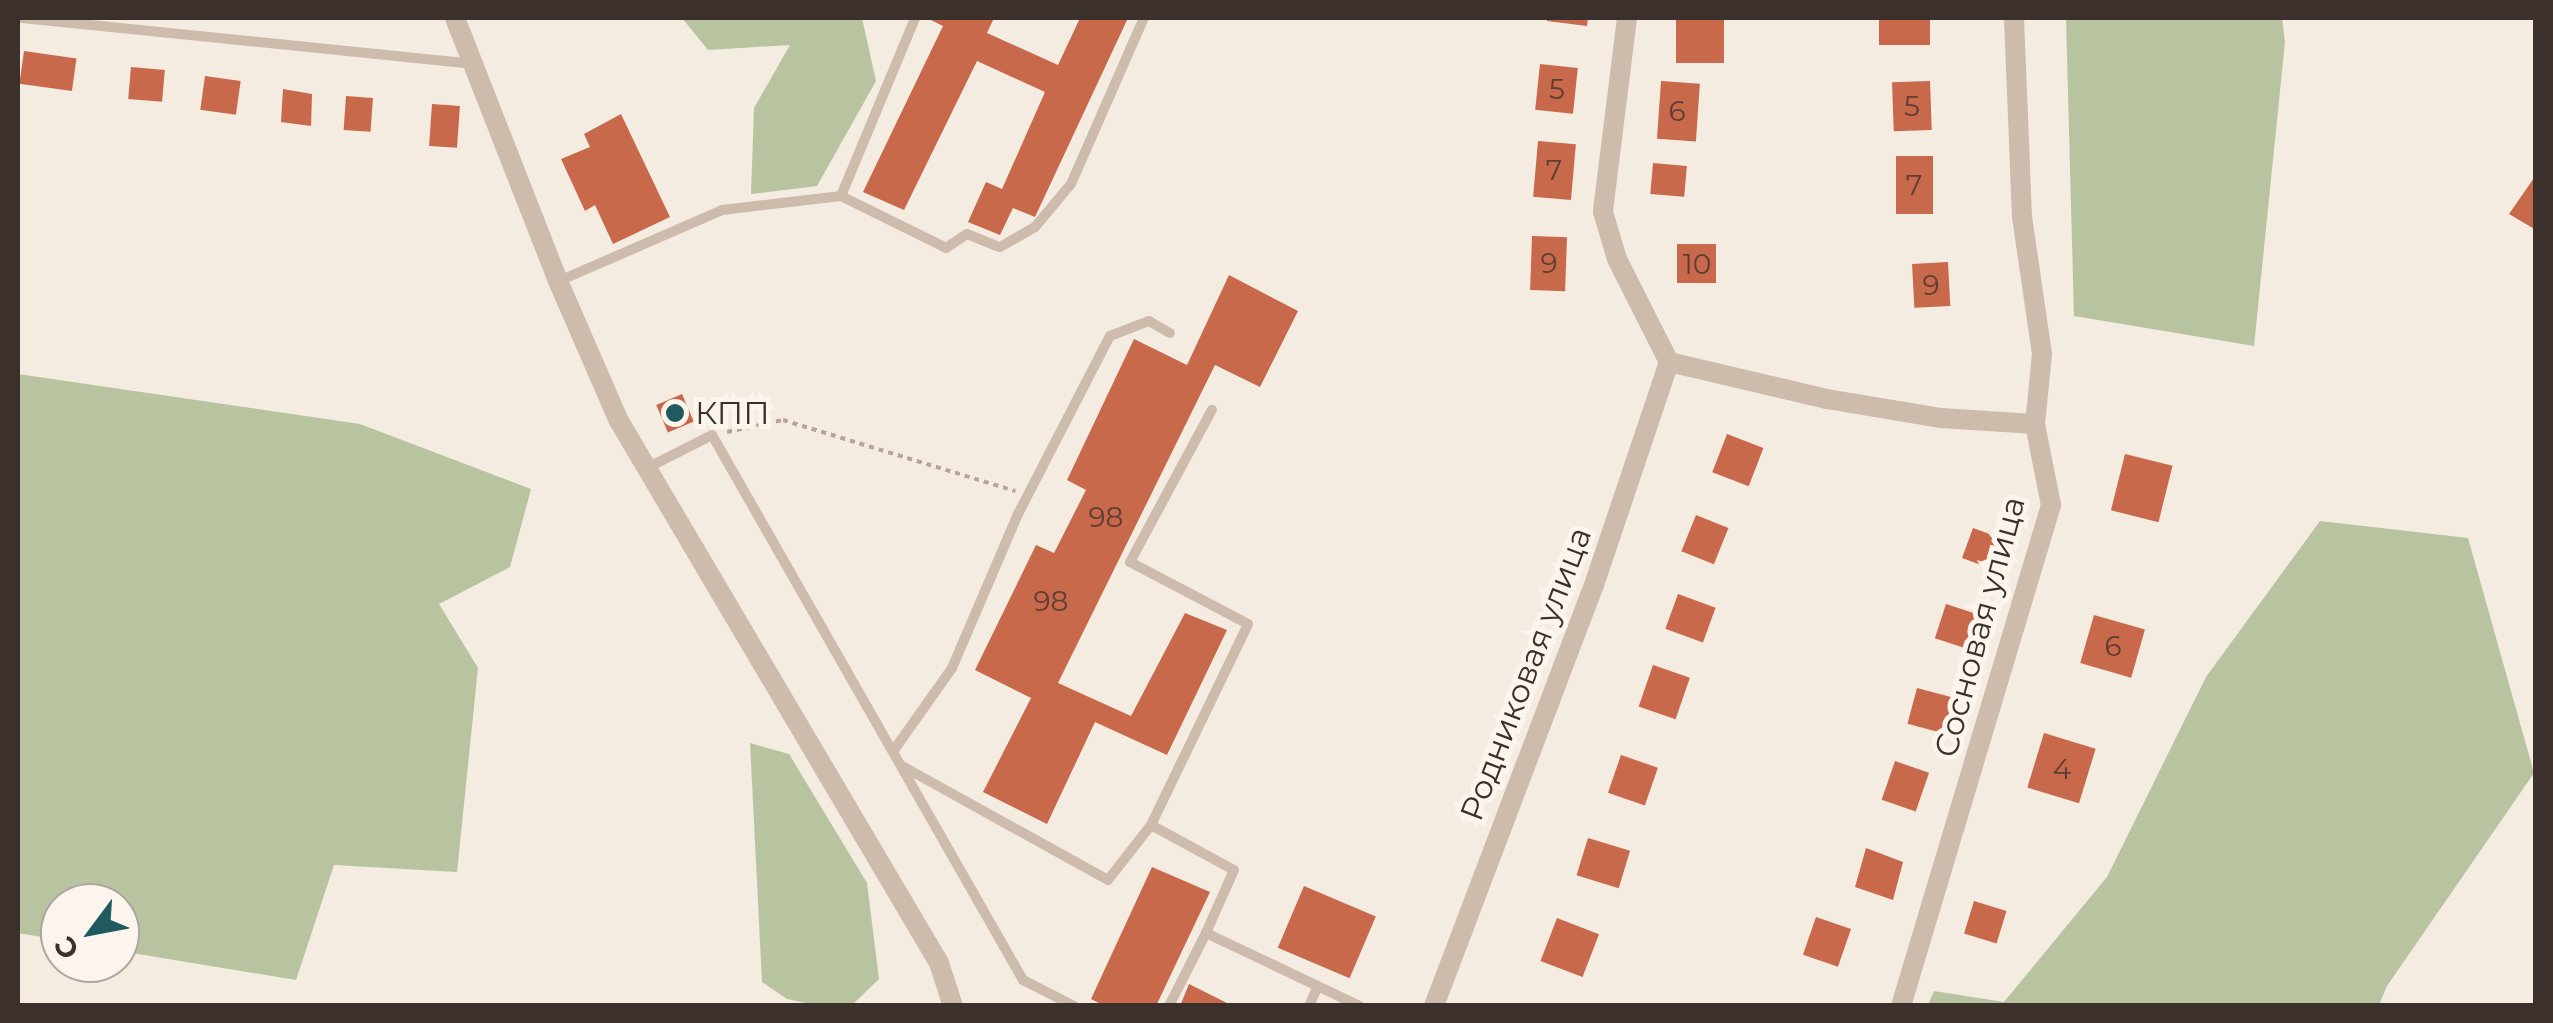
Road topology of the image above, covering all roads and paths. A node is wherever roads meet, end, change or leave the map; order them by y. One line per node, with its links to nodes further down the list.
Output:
1 (22, 18): 7 (lane)
2 (455, 18): 7 (street)
3 (916, 18): 8 (lane)
4 (1144, 18): 8 (lane)
5 (1627, 18): 11 (street)
6 (2014, 18): 13 (street, Сосновая улица)
7 (472, 64): 9 (street)
8 (840, 196): 9 (lane)
9 (558, 281): 15 (street)
10 (1170, 333): 16 (lane)
11 (1669, 362): 13 (street); 27 (street, Родниковая улица)
12 (1212, 410): 19 (lane)
13 (2035, 424): 28 (street, Сосновая улица)
14 (712, 435): 15 (lane); 16 (path); 17 (lane)
15 (647, 468): 22 (street)
16 (1027, 495): 17 (lane)
17 (894, 750): 18 (lane)
18 (904, 767): 19 (lane); 23 (lane)
19 (1151, 826): 20 (lane)
20 (1206, 933): 21 (lane); 24 (lane)
21 (1318, 986): 25 (lane); 26 (lane)
22 (954, 1006)
23 (1074, 1006)
24 (1169, 1006)
25 (1309, 1006)
26 (1360, 1006)
27 (1434, 1006)
28 (1900, 1006)

